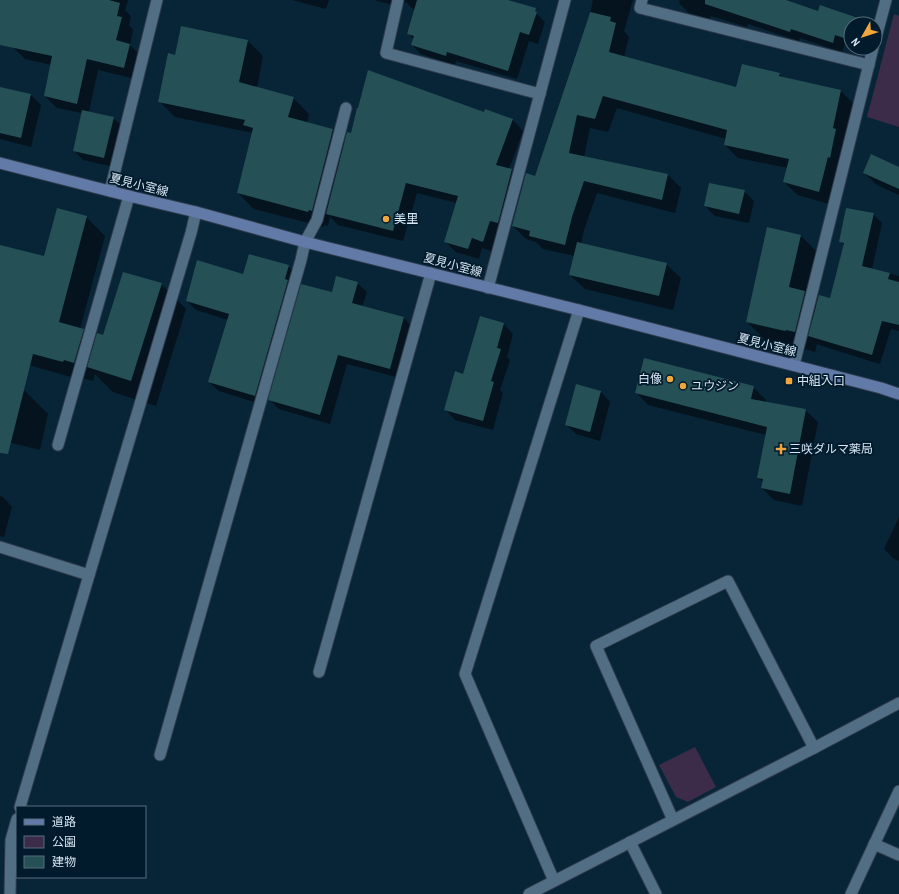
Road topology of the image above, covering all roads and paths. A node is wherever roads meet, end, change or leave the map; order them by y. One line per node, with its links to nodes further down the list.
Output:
1 (157, 0): 12 (street)
2 (398, 0): 9 (street)
3 (564, 0): 9 (street)
4 (642, 0): 8 (street)
5 (886, 0): 6 (street)
6 (882, 16)
7 (871, 56): 8 (street)
8 (869, 64): 19 (street)
9 (540, 94): 17 (street)
10 (346, 108): 15 (street)
11 (0, 163): 12 (main road, 夏見小室線)
12 (110, 191): 13 (main road, 夏見小室線)
13 (130, 196): 14 (main road, 夏見小室線); 21 (street)
14 (196, 212): 15 (main road, 夏見小室線); 23 (street)
15 (305, 242): 16 (main road, 夏見小室線); 27 (street)
16 (430, 273): 17 (main road, 夏見小室線); 24 (street)
17 (488, 288): 18 (main road, 夏見小室線)
18 (579, 310): 19 (main road, 夏見小室線); 35 (street)
19 (794, 365): 20 (main road, 夏見小室線)
20 (899, 394)
21 (58, 446)
22 (0, 548): 23 (street)
23 (89, 575): 29 (street)
24 (320, 672)
25 (899, 703): 26 (street)
26 (814, 748): 30 (street); 30 (street)
27 (160, 755)
28 (899, 791): 33 (street)
29 (20, 806)
30 (673, 820): 32 (street)
31 (16, 822): 36 (street)
32 (630, 842): 35 (street); 38 (street)
33 (874, 844): 34 (street); 39 (street)
34 (899, 855)
35 (554, 882): 37 (street)
36 (10, 894)
37 (529, 894)
38 (656, 894)
39 (851, 894)

